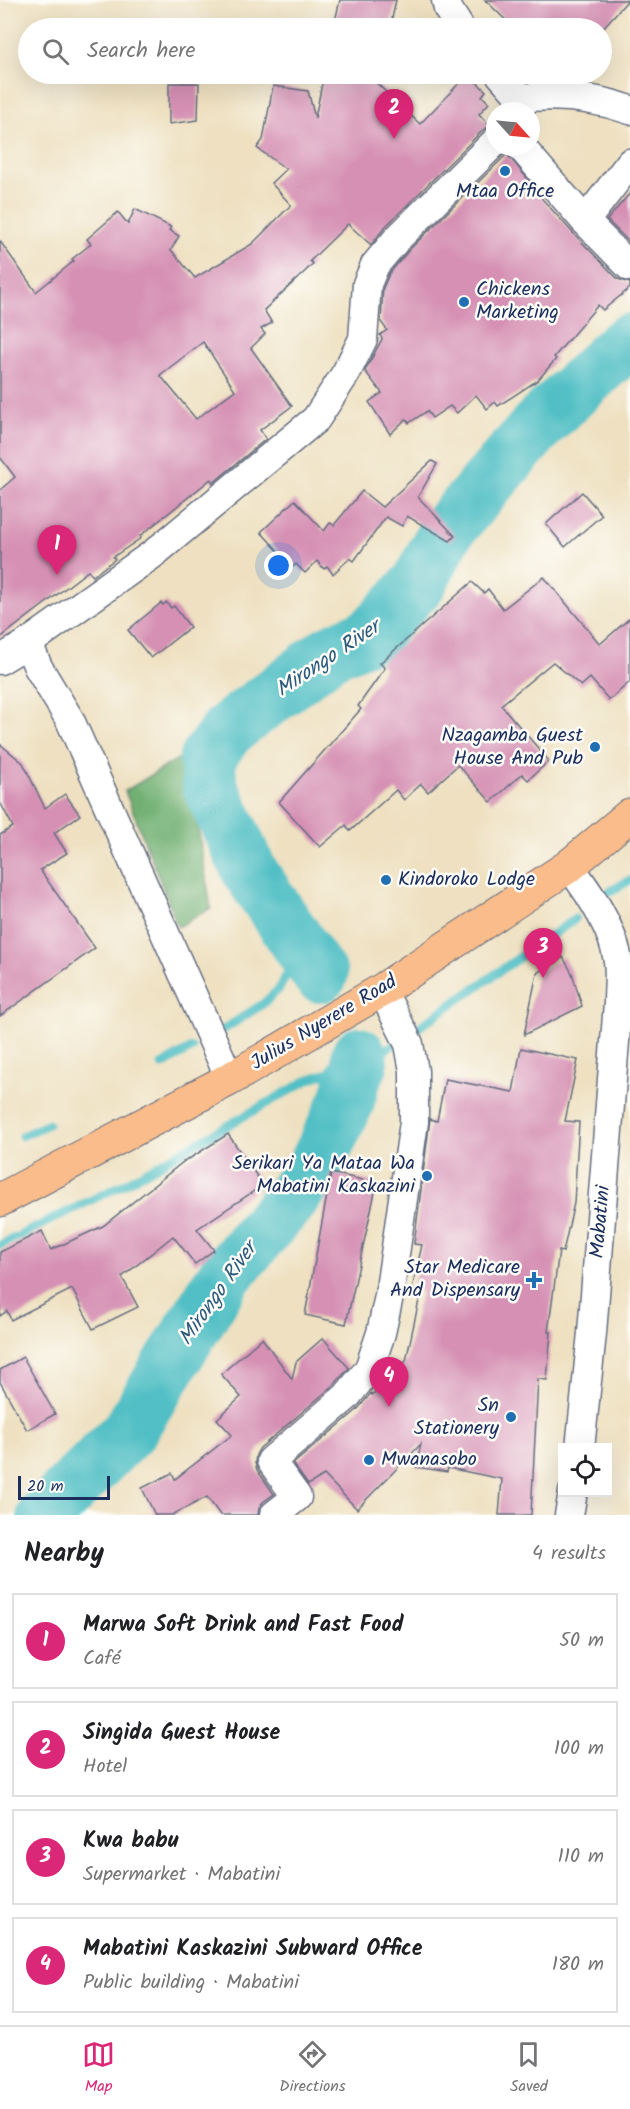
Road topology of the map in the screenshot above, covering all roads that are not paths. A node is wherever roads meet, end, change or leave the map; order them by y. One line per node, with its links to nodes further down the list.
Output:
1 (446, 0): 2 (street)
2 (454, 18)
3 (507, 84): 4 (street)
4 (520, 102)
5 (526, 102): 6 (street)
6 (630, 110)
7 (486, 151): 12 (street)
8 (529, 156): 10 (street)
9 (630, 162): 10 (street)
10 (585, 221): 11 (street)
11 (630, 267)
12 (28, 643): 13 (street); 18 (street)
13 (0, 660)
14 (630, 815): 15 (highway, Julius Nyerere Road)
15 (569, 866): 16 (highway, Julius Nyerere Road); 17 (street, Mabatini)
16 (382, 990): 18 (highway, Julius Nyerere Road); 22 (street)
17 (624, 1007): 20 (street, Mabatini)
18 (230, 1079): 19 (highway, Julius Nyerere Road)
19 (0, 1200)
20 (581, 1443)
21 (572, 1497): 23 (street)
22 (274, 1515)
23 (569, 1515)

